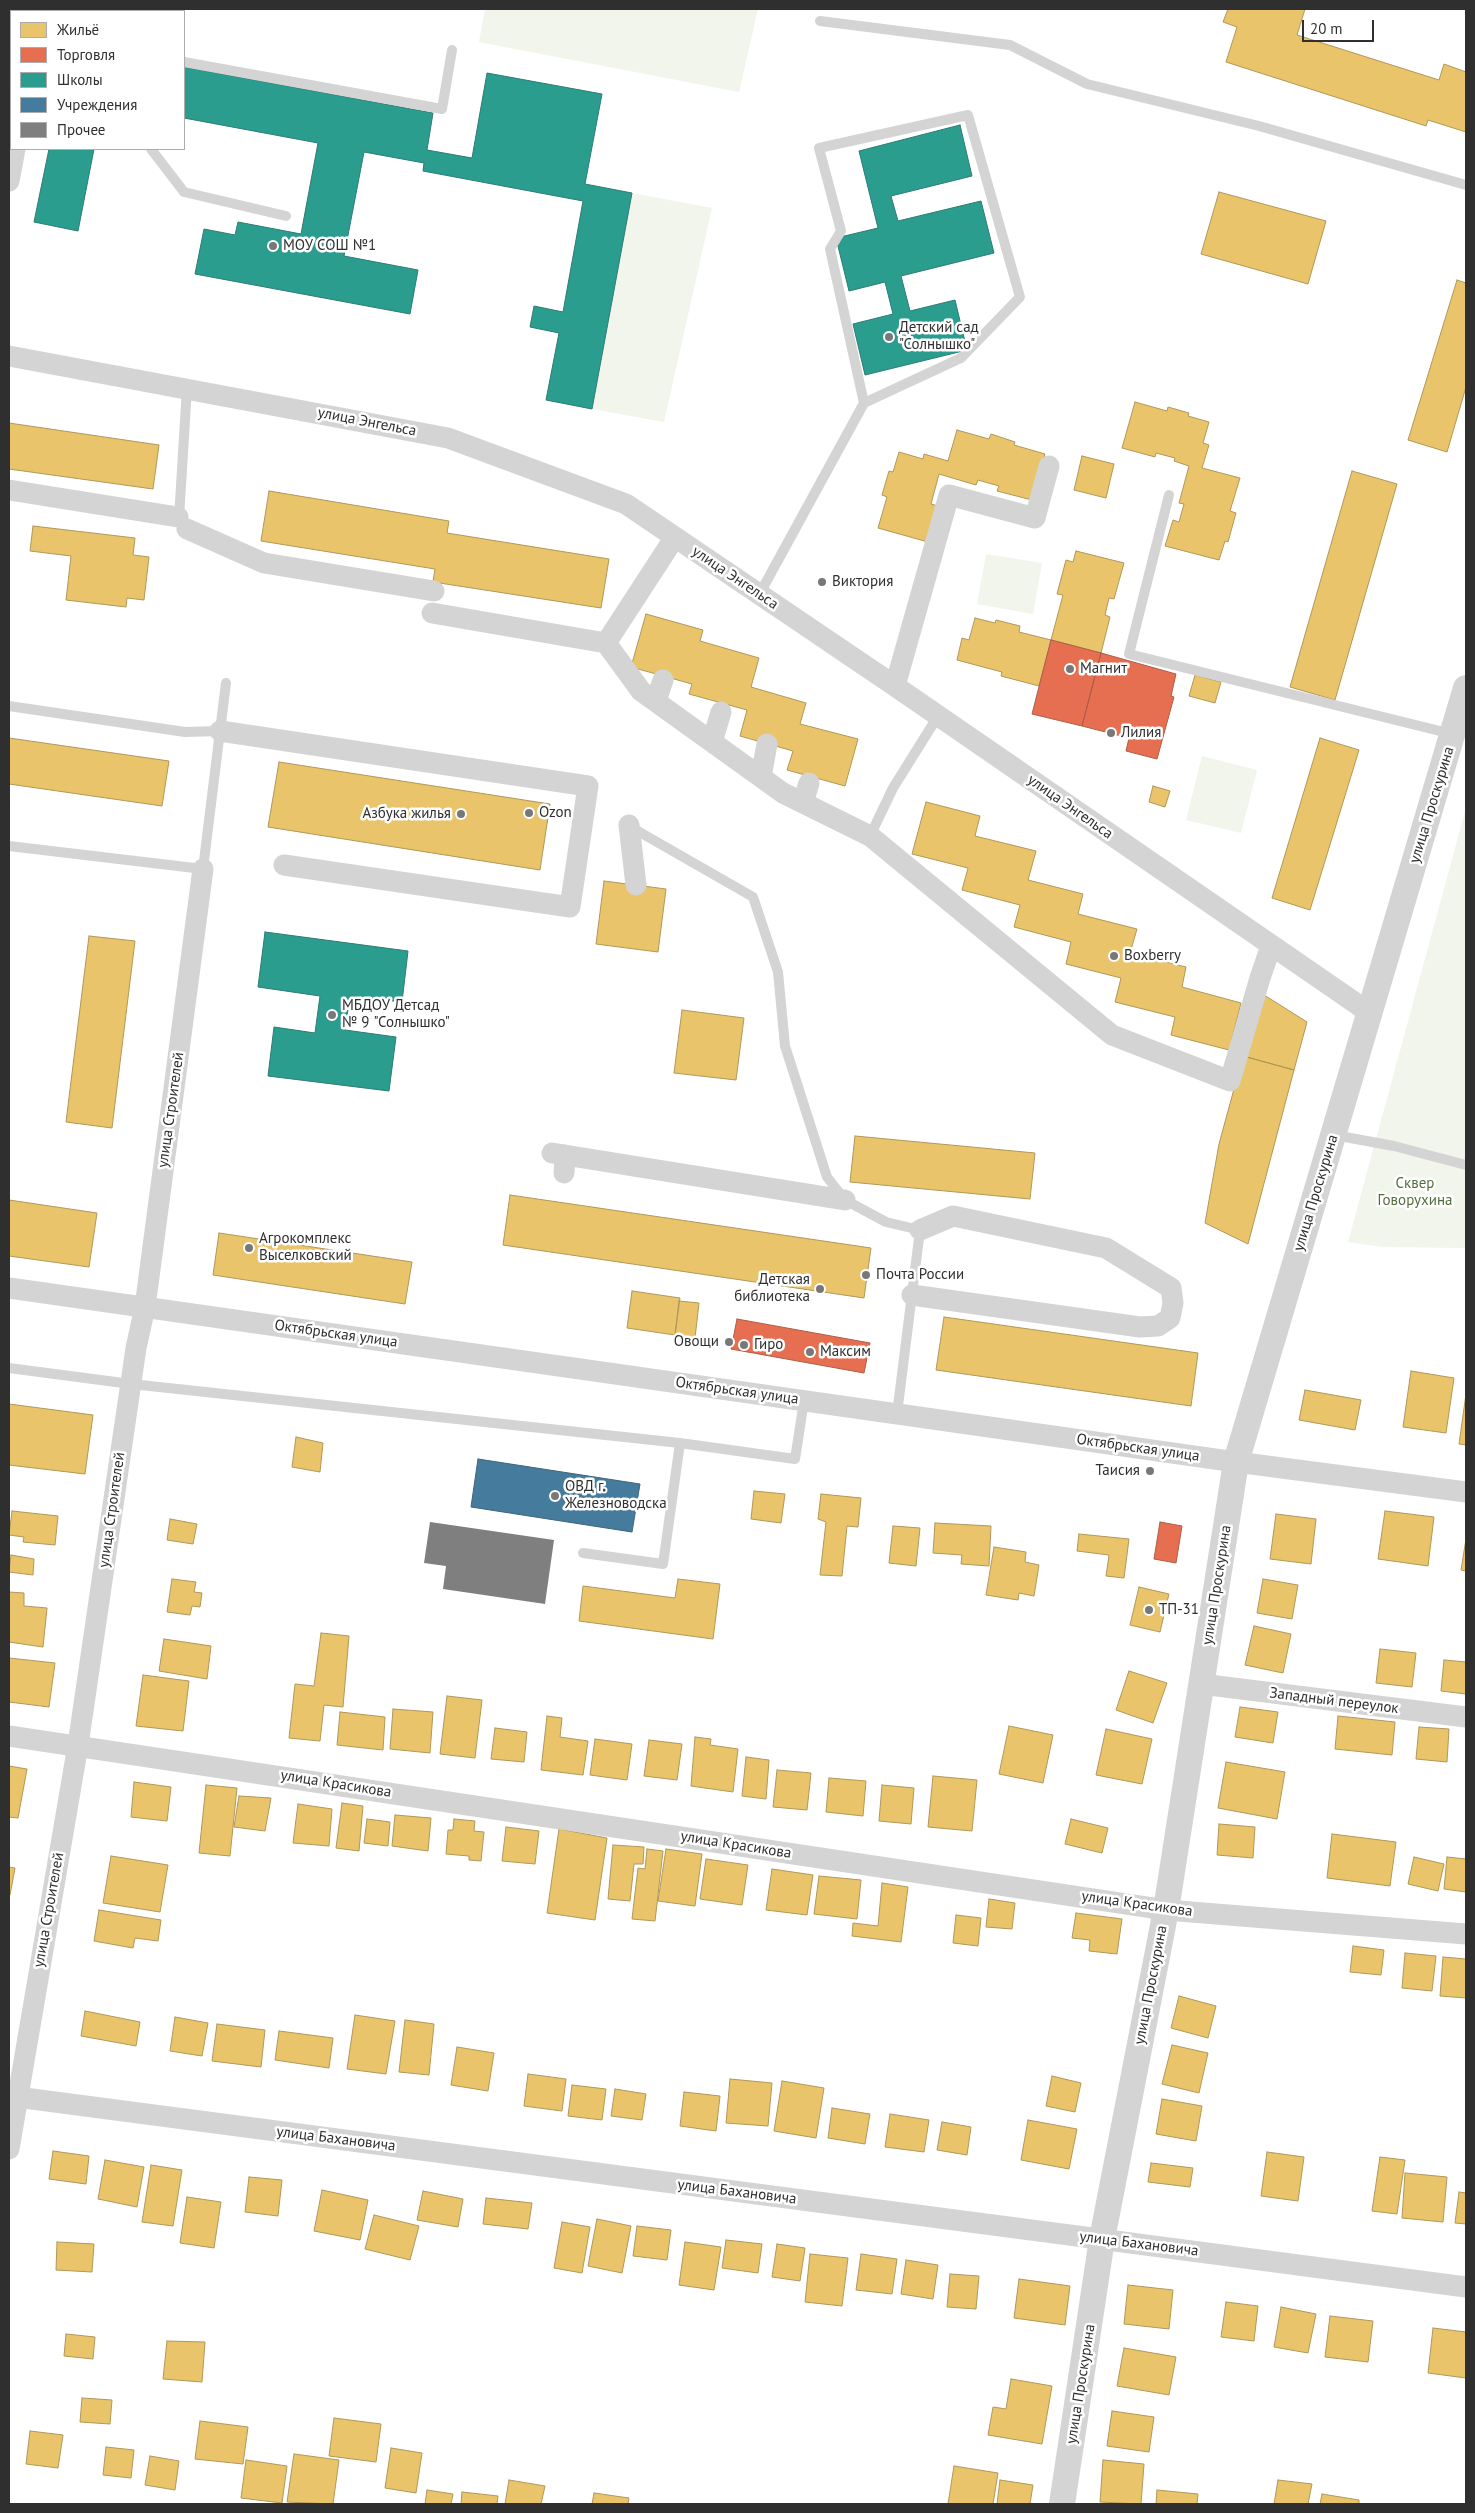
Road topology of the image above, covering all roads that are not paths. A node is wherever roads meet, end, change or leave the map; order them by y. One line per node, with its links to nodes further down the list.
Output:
1 (820, 21): 7 (lane)
2 (452, 50): 3 (lane)
3 (185, 62)
4 (15, 150): 6 (street)
5 (152, 150): 8 (lane)
6 (9, 181)
7 (1466, 185)
8 (286, 216)
9 (9, 356): 10 (street, улица Энгельса)
10 (187, 388): 15 (lane); 16 (street, улица Энгельса)
11 (864, 403): 11 (lane); 18 (lane)
12 (1049, 466): 23 (street)
13 (9, 490): 15 (street)
14 (1169, 495): 30 (lane)
15 (182, 523): 17 (street)
16 (675, 537): 18 (street, улица Энгельса); 20 (street)
17 (434, 591)
18 (759, 595): 23 (street, улица Энгельса)
19 (432, 613): 20 (street)
20 (606, 643): 25 (street)
21 (663, 680): 25 (street)
22 (226, 683): 29 (lane)
23 (895, 686): 28 (street, улица Энгельса)
24 (1466, 688): 30 (street, улица Проскурина)
25 (656, 701): 31 (street)
26 (9, 706): 29 (lane)
27 (721, 712): 31 (street)
28 (938, 716): 37 (lane); 42 (street, улица Энгельса)
29 (220, 731): 39 (street); 40 (lane)
30 (1452, 735): 43 (street, улица Проскурина)
31 (712, 742): 33 (street)
32 (767, 744): 33 (street)
33 (761, 777): 35 (street)
34 (809, 783): 35 (street)
35 (803, 803): 37 (street)
36 (628, 825): 41 (street); 47 (lane)
37 (870, 836): 42 (street)
38 (9, 846): 40 (lane)
39 (284, 864)
40 (203, 869): 51 (street, улица Строителей)
41 (636, 885)
42 (1271, 946): 43 (street, улица Энгельса)
43 (1370, 1013): 44 (street, улица Проскурина)
44 (1334, 1135): 46 (lane); 57 (street, улица Проскурина)
45 (561, 1161): 47 (street)
46 (1466, 1165)
47 (835, 1204): 48 (lane)
48 (920, 1230): 50 (lane); 50 (street)
49 (9, 1288): 51 (street, Октябрьская улица)
50 (912, 1295): 55 (lane)
51 (145, 1307): 53 (street, улица Строителей); 54 (street, Октябрьская улица)
52 (9, 1368): 53 (lane)
53 (131, 1384): 56 (lane); 63 (street, улица Строителей)
54 (804, 1401): 55 (street, Октябрьская улица); 56 (lane)
55 (897, 1414): 57 (street, Октябрьская улица)
56 (680, 1443): 59 (lane)
57 (1236, 1462): 58 (street, Октябрьская улица); 60 (street, улица Проскурина)
58 (1466, 1492)
59 (584, 1553)
60 (1201, 1684): 61 (street, Западный переулок); 64 (street, улица Проскурина)
61 (1466, 1717)
62 (9, 1736): 63 (street, улица Красикова)
63 (78, 1745): 64 (street, улица Красикова); 66 (street, улица Строителей)
64 (1166, 1910): 65 (street, улица Красикова); 68 (street, улица Проскурина)
65 (1466, 1934)
66 (13, 2097): 67 (street, улица Строителей); 68 (street, улица Бахановича)
67 (9, 2149)
68 (1102, 2239): 69 (street, улица Бахановича); 70 (street, улица Проскурина)
69 (1466, 2287)
70 (1062, 2504)

